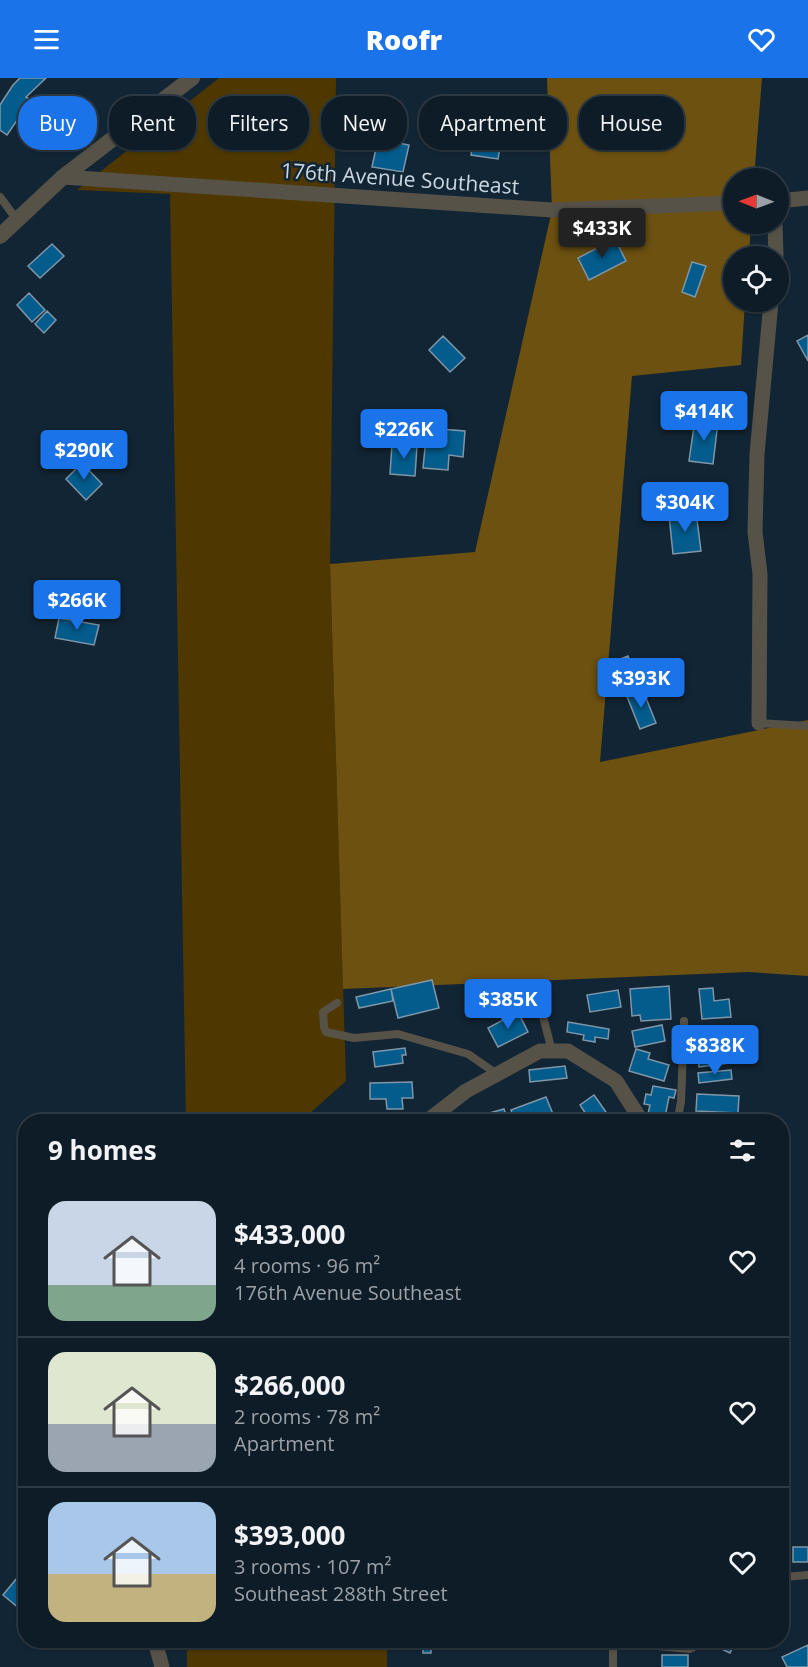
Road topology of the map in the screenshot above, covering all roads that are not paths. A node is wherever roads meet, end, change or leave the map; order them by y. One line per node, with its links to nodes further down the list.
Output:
1 (192, 78): 2 (street)
2 (63, 177): 6 (street, 176th Avenue Southeast); 7 (street)
3 (0, 197): 7 (lane)
4 (808, 198): 5 (street)
5 (789, 200)
6 (723, 203)
7 (17, 220): 8 (street)
8 (0, 236)
9 (770, 312): 10 (street)
10 (759, 723): 11 (lane)
11 (808, 726)
12 (338, 1003): 16 (lane)
13 (540, 1005): 15 (lane)
14 (684, 1021): 19 (lane)
15 (552, 1051): 16 (street); 18 (street)
16 (497, 1074): 17 (street)
17 (436, 1114)
18 (637, 1114)
19 (678, 1114)
20 (808, 1575): 21 (lane)
21 (789, 1577)
22 (157, 1648): 24 (street)
23 (613, 1648): 25 (lane)
24 (162, 1667)
25 (613, 1667)

